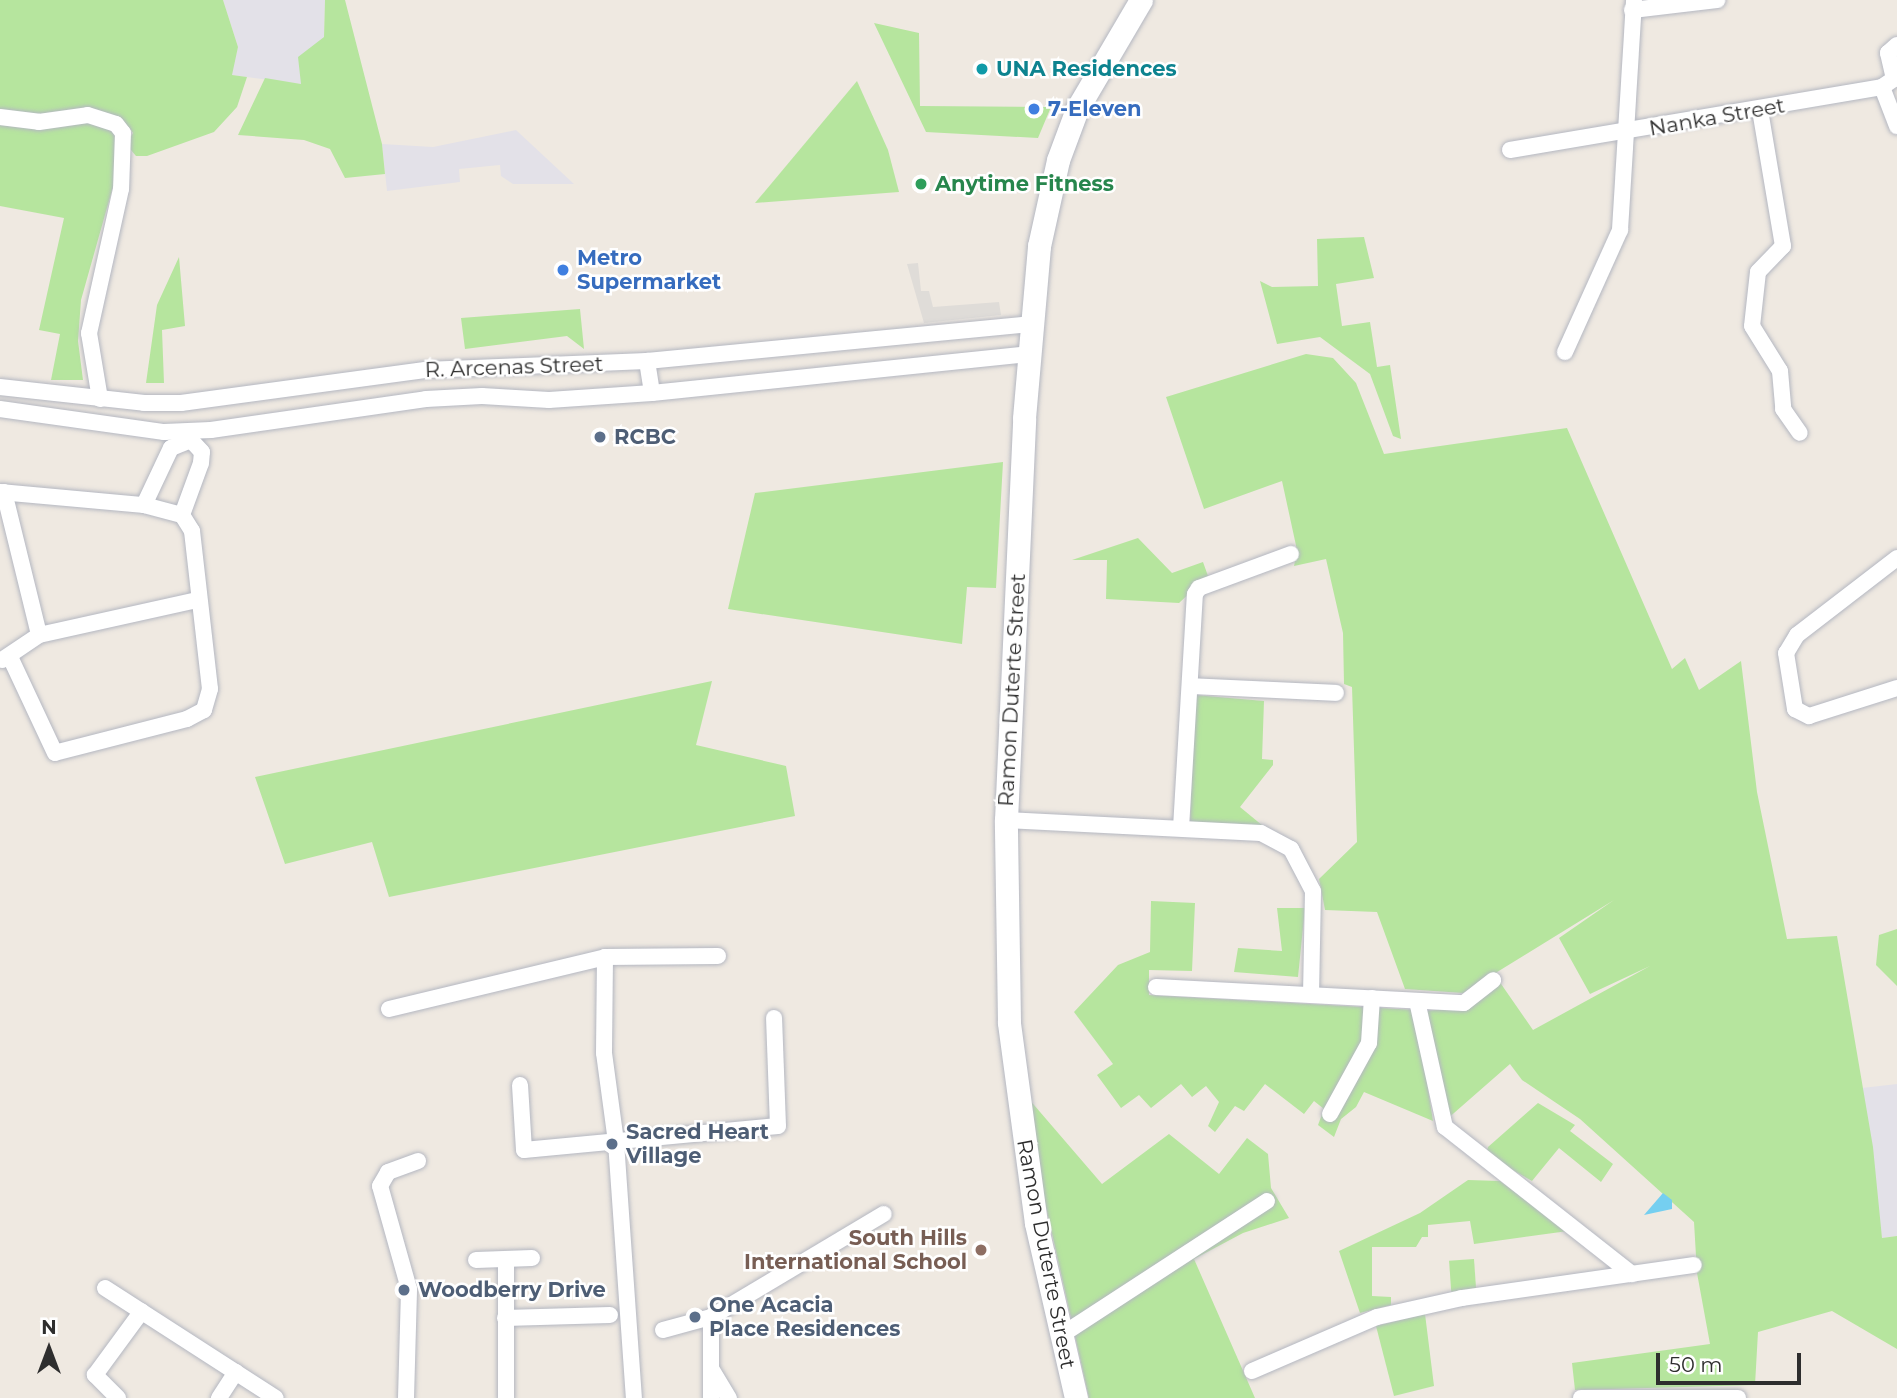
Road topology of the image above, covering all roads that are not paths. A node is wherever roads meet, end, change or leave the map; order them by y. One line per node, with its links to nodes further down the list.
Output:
1 (1141, 0): 11 (main road, Ramon Duterte Street)
2 (1717, 0): 3 (street)
3 (1633, 5): 9 (street)
4 (1897, 46): 5 (street)
5 (1882, 87): 6 (street, Nanka Street); 8 (street)
6 (1760, 110): 9 (street, Nanka Street); 24 (street)
7 (0, 117): 20 (street)
8 (1897, 126)
9 (1626, 134): 10 (street, Nanka Street); 13 (street)
10 (1510, 150)
11 (1030, 324): 12 (street, R. Arcenas Street); 14 (main road, Ramon Duterte Street)
12 (740, 352): 15 (street, R. Arcenas Street); 17 (street)
13 (1565, 352)
14 (1028, 354): 17 (street, R. Arcenas Street); 37 (main road, Ramon Duterte Street)
15 (647, 360): 16 (street, R. Arcenas Street); 19 (street)
16 (397, 374): 21 (street, R. Arcenas Street); 22 (street)
17 (742, 383): 19 (street, R. Arcenas Street)
18 (0, 387): 20 (street, R. Arcenas Street)
19 (652, 393): 22 (street, R. Arcenas Street)
20 (100, 399): 21 (street, R. Arcenas Street)
21 (194, 402): 25 (street)
22 (404, 402): 25 (street, R. Arcenas Street)
23 (0, 409): 25 (street, R. Arcenas Street)
24 (1800, 433)
25 (193, 435): 27 (street); 28 (street)
26 (2, 492): 27 (street); 32 (street)
27 (144, 505): 28 (street)
28 (182, 515): 31 (street)
29 (1291, 554): 34 (street)
30 (1897, 558): 35 (street)
31 (197, 600): 32 (street); 33 (street)
32 (39, 635): 33 (street)
33 (5, 659)
34 (1190, 686): 36 (street); 38 (street)
35 (1897, 688)
36 (1336, 693)
37 (1006, 820): 38 (street); 65 (main road, Ramon Duterte Street)
38 (1181, 828): 43 (street)
39 (718, 956): 40 (street)
40 (605, 957): 46 (street); 50 (street)
41 (1493, 979): 45 (street)
42 (1156, 987): 43 (street)
43 (1311, 995): 44 (street)
44 (1372, 998): 45 (street); 49 (street)
45 (1417, 1001): 58 (street)
46 (388, 1009)
47 (774, 1018): 50 (street)
48 (520, 1084): 50 (street)
49 (1330, 1114)
50 (615, 1142): 74 (street)
51 (418, 1161): 72 (street)
52 (1267, 1201): 65 (street)
53 (884, 1214): 62 (street)
54 (532, 1258): 55 (street)
55 (506, 1259): 56 (street); 63 (street)
56 (476, 1260)
57 (1694, 1265): 58 (street)
58 (1632, 1274): 67 (street)
59 (105, 1288): 60 (street)
60 (142, 1311): 68 (street); 69 (street)
61 (610, 1315): 63 (street)
62 (711, 1317): 64 (street); 66 (street)
63 (505, 1318): 73 (street)
64 (663, 1330)
65 (1060, 1336): 77 (main road, Ramon Duterte Street)
66 (710, 1367): 75 (street); 76 (street)
67 (1252, 1371)
68 (236, 1372): 70 (street); 71 (street)
69 (118, 1398)
70 (219, 1398)
71 (276, 1398)
72 (406, 1398)
73 (506, 1398)
74 (634, 1398)
75 (711, 1398)
76 (729, 1398)
77 (1076, 1398)
78 (1581, 1398): 79 (street)
79 (1738, 1398)

